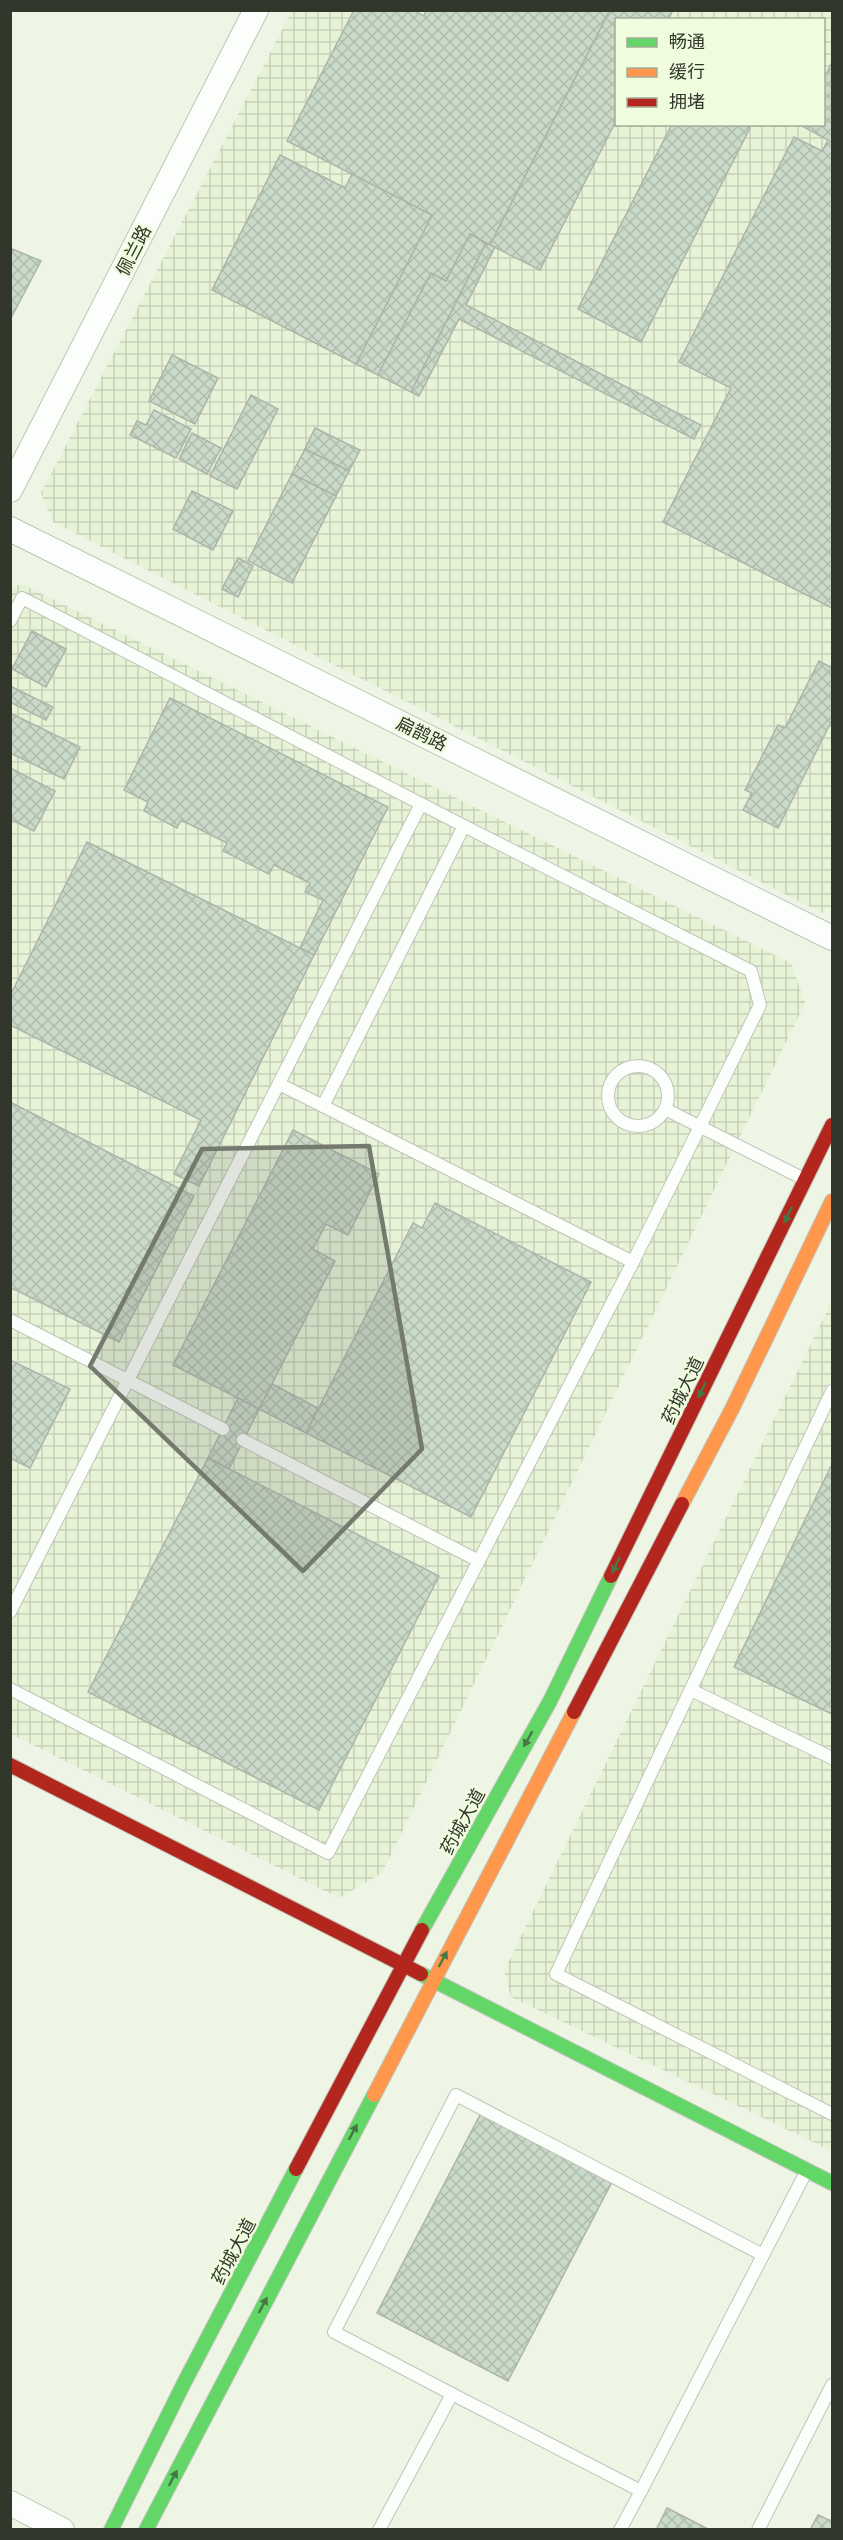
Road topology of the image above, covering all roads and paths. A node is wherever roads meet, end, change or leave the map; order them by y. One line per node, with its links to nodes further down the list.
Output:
1 (256, 10): 2 (street, 佩兰路)
2 (10, 490)
3 (10, 529): 7 (street, 扁鹊路)
4 (10, 621): 5 (lane)
5 (421, 804): 6 (lane); 8 (lane)
6 (464, 826): 9 (lane); 12 (lane)
7 (832, 938)
8 (279, 1084): 9 (lane); 17 (lane)
9 (323, 1106): 15 (lane)
10 (665, 1110): 10 (lane); 12 (lane)
11 (832, 1125): 13 (main road, 药城大道)
12 (698, 1126): 13 (lane); 15 (lane)
13 (805, 1180): 27 (main road, 药城大道, one-way to 27)
14 (832, 1201): 28 (main road, one-way to 14)
15 (633, 1262): 21 (lane)
16 (10, 1320): 17 (lane)
17 (128, 1381): 19 (lane); 22 (lane)
18 (832, 1391): 24 (lane)
19 (223, 1429)
20 (243, 1440): 21 (lane)
21 (478, 1561): 23 (lane)
22 (10, 1612)
23 (10, 1689)
24 (691, 1690): 25 (lane); 29 (lane)
25 (832, 1758)
26 (10, 1765): 27 (main road)
27 (403, 1964): 28 (main road); 38 (main road, 药城大道)
28 (432, 1979): 30 (main road); 39 (main road, one-way to 28)
29 (832, 2114)
30 (807, 2170): 31 (main road); 32 (lane)
31 (832, 2182)
32 (763, 2255): 34 (lane); 35 (lane)
33 (832, 2385): 42 (lane)
34 (452, 2394): 35 (lane); 40 (lane)
35 (641, 2491): 41 (lane)
36 (10, 2503): 37 (street)
37 (62, 2529)
38 (111, 2529)
39 (146, 2529)
40 (379, 2529)
41 (620, 2529)
42 (758, 2529)

